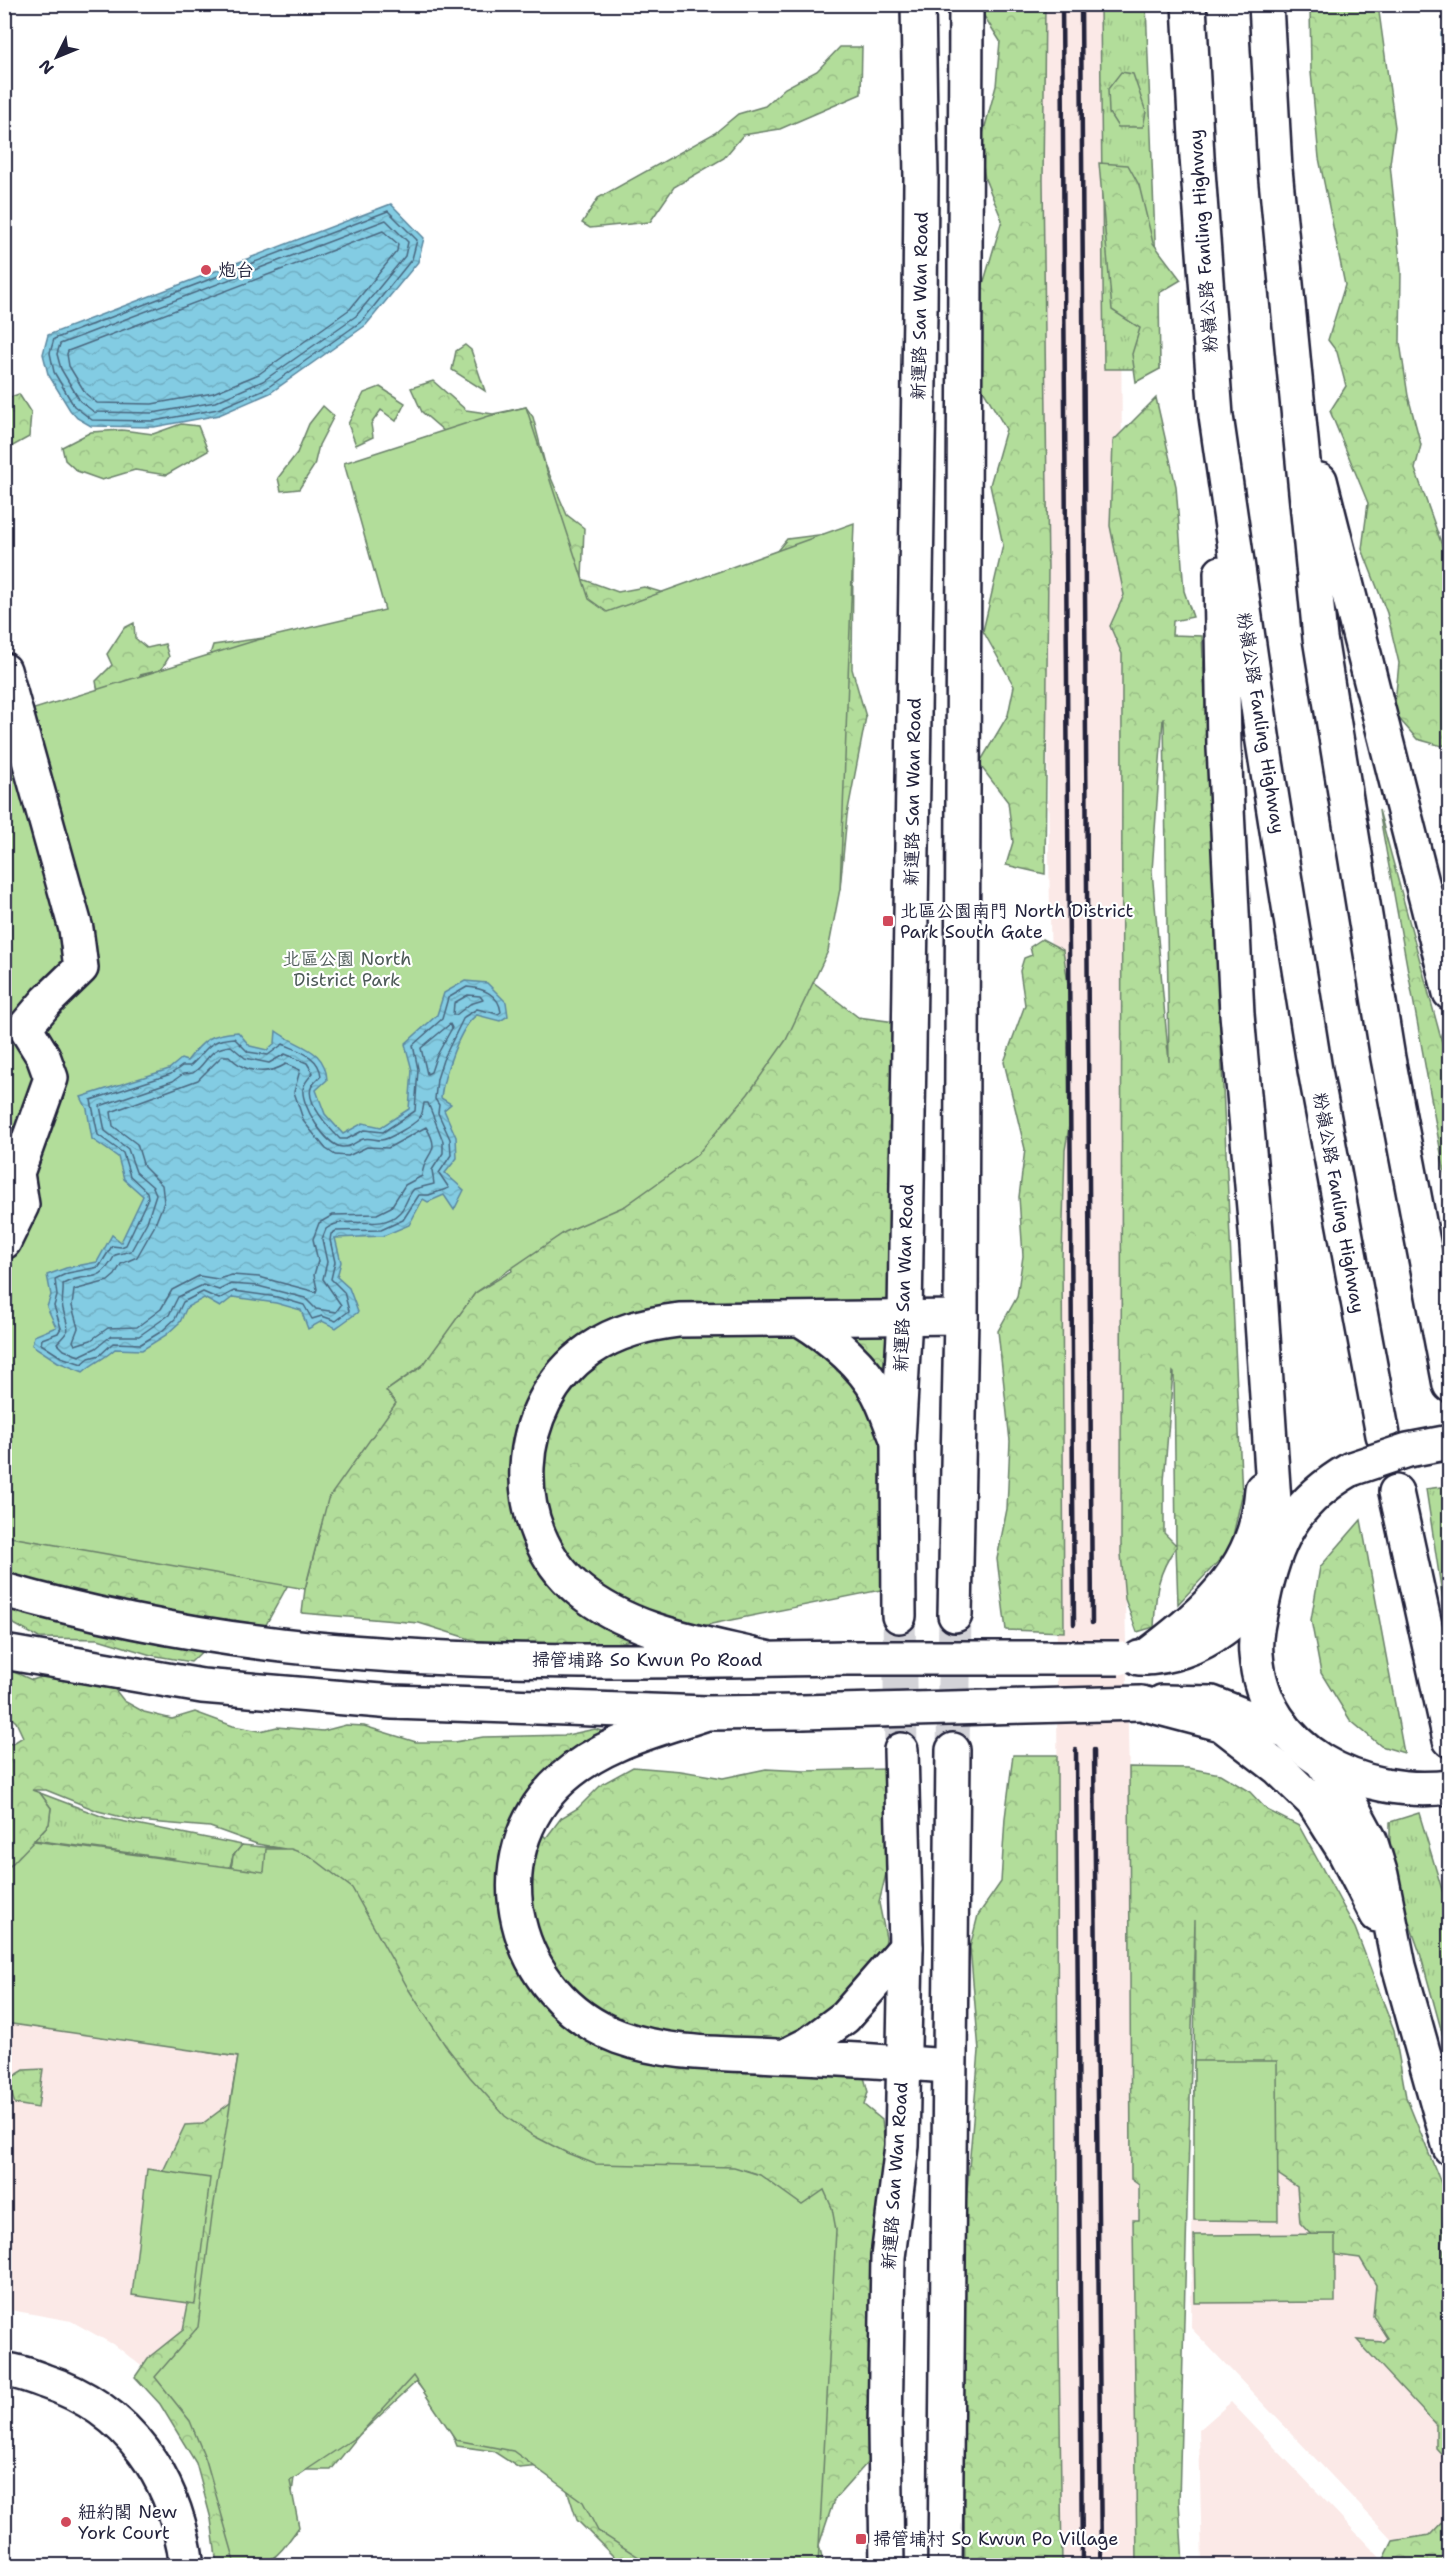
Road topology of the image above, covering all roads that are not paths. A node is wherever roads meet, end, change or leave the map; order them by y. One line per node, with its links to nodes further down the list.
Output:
1 (918, 4): 10 (main road, 新運路 San Wan Road)
2 (966, 4): 11 (main road)
3 (1189, 4): 6 (main road, 粉嶺公路 Fanling Highway)
4 (1266, 4): 5 (main road)
5 (1295, 386): 8 (main road); 13 (main road)
6 (1216, 416): 14 (main road, 粉嶺公路 Fanling Highway); 17 (main road)
7 (4, 670): 9 (main road)
8 (1449, 993)
9 (4, 1242)
10 (905, 1317): 11 (main road); 12 (main road); 15 (main road, 新運路 San Wan Road)
11 (961, 1317): 22 (main road)
12 (800, 1319): 15 (main road); 26 (main road)
13 (1449, 1385)
14 (1383, 1435)
15 (898, 1441): 23 (main road, 新運路 San Wan Road)
16 (1449, 1442): 19 (main road, bridge)
17 (1269, 1443): 19 (main road); 25 (main road)
18 (1396, 1492): 30 (main road)
19 (1277, 1547): 20 (main road)
20 (1268, 1580): 25 (main road, 掃管埔路 So Kwun Po Road); 29 (main road)
21 (4, 1590): 26 (main road, 掃管埔路 So Kwun Po Road)
22 (955, 1615)
23 (899, 1616)
24 (4, 1652): 28 (main road)
25 (1144, 1658): 26 (main road, 掃管埔路 So Kwun Po Road, bridge)
26 (770, 1659)
27 (1141, 1702): 28 (main road, bridge); 29 (main road); 36 (main road)
28 (707, 1713): 37 (main road)
29 (1286, 1732): 33 (main road)
30 (1449, 1740)
31 (901, 1750): 35 (main road, 新運路 San Wan Road)
32 (953, 1750): 39 (main road)
33 (1324, 1765): 34 (main road); 36 (main road)
34 (1436, 1788)
35 (906, 1947): 37 (main road); 38 (main road, 新運路 San Wan Road)
36 (1399, 1966): 40 (main road)
37 (785, 2056): 38 (main road)
38 (903, 2062): 39 (main road); 43 (main road, 新運路 San Wan Road)
39 (948, 2066): 44 (main road)
40 (1449, 2148)
41 (4, 2370): 42 (main road)
42 (187, 2565)
43 (887, 2565)
44 (945, 2565)

